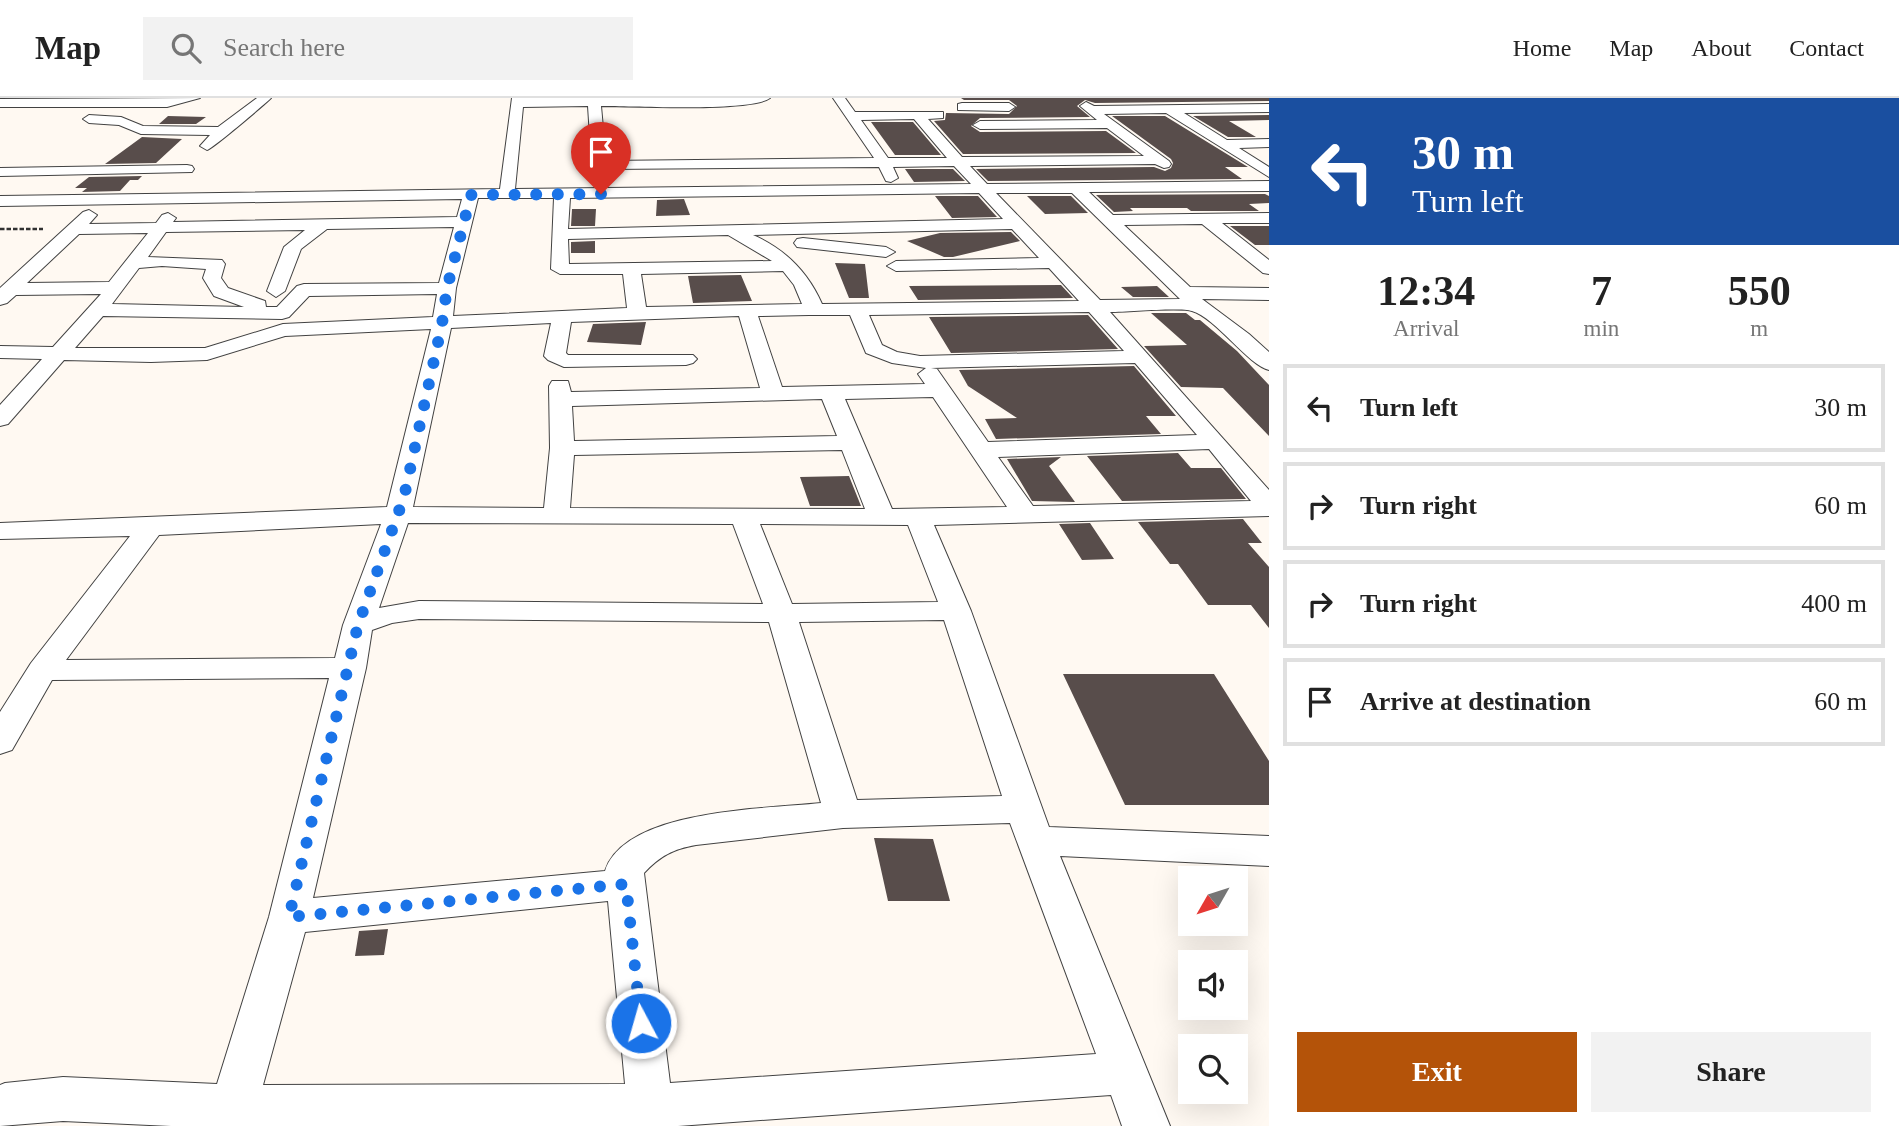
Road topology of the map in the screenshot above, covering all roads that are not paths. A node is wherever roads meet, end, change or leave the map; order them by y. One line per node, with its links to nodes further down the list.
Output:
1 (194, 98): 8 (street)
2 (265, 98): 26 (street)
3 (764, 98): 10 (street)
4 (1152, 98): 14 (street)
5 (844, 99): 16 (street)
6 (594, 100): 9 (street); 10 (street); 36 (street)
7 (1, 101): 8 (street)
8 (66, 101): 19 (street)
9 (518, 101): 50 (street)
10 (713, 102): 18 (street)
11 (1016, 104): 15 (street)
12 (1082, 105): 14 (street); 21 (street)
13 (1269, 108): 14 (street)
14 (1169, 109): 23 (street)
15 (966, 111): 17 (street); 22 (street); 32 (street)
16 (853, 116): 17 (street); 35 (street)
17 (918, 116): 34 (street)
18 (716, 117)
19 (54, 118)
20 (77, 119): 25 (street)
21 (1111, 124): 22 (street); 29 (street)
22 (1036, 125): 33 (street)
23 (1200, 128): 24 (street); 27 (street)
24 (1228, 128)
25 (171, 131): 26 (street); 38 (street)
26 (220, 131): 37 (street)
27 (1224, 144): 28 (street); 30 (street)
28 (1269, 144)
29 (1159, 160): 33 (street); 42 (street)
30 (1248, 160): 31 (street); 40 (street)
31 (1269, 160)
32 (1016, 161): 33 (street); 34 (street)
33 (1078, 161)
34 (957, 162): 35 (street); 45 (street)
35 (884, 163): 36 (street); 46 (street)
36 (601, 165): 48 (street)
37 (187, 169): 38 (street); 51 (street)
38 (115, 171): 39 (street)
39 (0, 172)
40 (1269, 173)
41 (1269, 186): 42 (street)
42 (1191, 187): 43 (street)
43 (1132, 188): 44 (street); 56 (street)
44 (1077, 189): 45 (street); 58 (street)
45 (983, 190): 46 (street); 62 (street)
46 (897, 191): 55 (street)
47 (562, 194): 48 (street); 50 (street); 59 (street)
48 (601, 194): 55 (street)
49 (471, 195): 50 (street); 52 (street); 61 (street)
50 (506, 195)
51 (158, 197): 52 (street); 53 (street)
52 (186, 197): 64 (street)
53 (106, 200): 54 (street); 66 (street)
54 (0, 201)
55 (806, 210): 65 (street); 67 (street)
56 (1171, 219): 57 (street); 58 (street)
57 (1206, 219): 60 (street); 74 (street)
58 (1111, 220): 82 (street)
59 (570, 221): 67 (street); 67 (street); 73 (street)
60 (1264, 221)
61 (465, 222): 63 (street); 76 (street)
62 (1018, 223): 65 (street); 70 (street)
63 (322, 225): 64 (street); 78 (street)
64 (160, 227): 66 (street); 71 (street)
65 (875, 227): 69 (street)
66 (75, 229): 80 (street)
67 (723, 231): 68 (street)
68 (754, 242): 69 (street); 72 (street)
69 (891, 259): 70 (street); 84 (street)
70 (1051, 262): 83 (street)
71 (133, 263): 75 (street); 79 (street)
72 (786, 266): 73 (street); 88 (street)
73 (631, 269): 90 (street)
74 (1269, 269)
75 (116, 288): 80 (street); 85 (street)
76 (447, 288): 77 (street); 93 (street)
77 (304, 290): 78 (street); 92 (street)
78 (276, 291): 79 (street)
79 (221, 292): 92 (street)
80 (5, 294)
81 (1269, 294): 82 (street)
82 (1191, 299): 83 (street); 94 (street)
83 (1097, 308): 84 (street); 98 (street)
84 (916, 309): 89 (street)
85 (98, 310): 92 (street); 97 (street)
86 (681, 311): 87 (street); 90 (street); 99 (street)
87 (747, 311): 88 (street); 104 (street)
88 (815, 311): 89 (street)
89 (858, 311): 100 (street)
90 (637, 313): 91 (street)
91 (562, 316): 93 (street); 99 (street)
92 (282, 321): 93 (street); 97 (street)
93 (442, 324): 112 (street)
94 (1242, 338): 95 (street); 101 (street)
95 (1269, 338)
96 (0, 352): 97 (street)
97 (60, 354): 106 (street)
98 (1140, 357): 100 (street); 107 (street)
99 (687, 359): 105 (street)
100 (920, 362): 102 (street)
101 (1269, 364)
102 (939, 390): 103 (street); 110 (street)
103 (830, 391): 104 (street); 108 (street)
104 (772, 392): 105 (street)
105 (691, 397): 109 (street)
106 (0, 419)
107 (1216, 442): 110 (street); 111 (street)
108 (851, 443): 109 (street); 114 (street)
109 (562, 448): 115 (street)
110 (981, 450): 113 (street)
111 (1269, 507): 113 (street)
112 (396, 514): 115 (street); 118 (street); 122 (street)
113 (1025, 514): 117 (street)
114 (881, 515): 116 (street); 117 (street)
115 (556, 517): 116 (street)
116 (744, 517): 121 (street)
117 (918, 517): 120 (street)
118 (151, 527): 119 (street); 124 (street)
119 (0, 531)
120 (956, 611): 121 (street); 127 (street)
121 (781, 613): 122 (street); 126 (street)
122 (358, 625): 123 (street)
123 (350, 668): 124 (street); 130 (street)
124 (42, 670): 125 (street)
125 (0, 742)
126 (843, 814): 127 (street); 129 (street)
127 (1029, 825): 128 (street); 131 (street)
128 (1269, 851)
129 (626, 884): 130 (street); 134 (street)
130 (289, 917): 133 (street)
131 (1127, 1073): 134 (street); 135 (street)
132 (2, 1109): 133 (street)
133 (230, 1116): 134 (street)
134 (649, 1116)
135 (1146, 1126)

